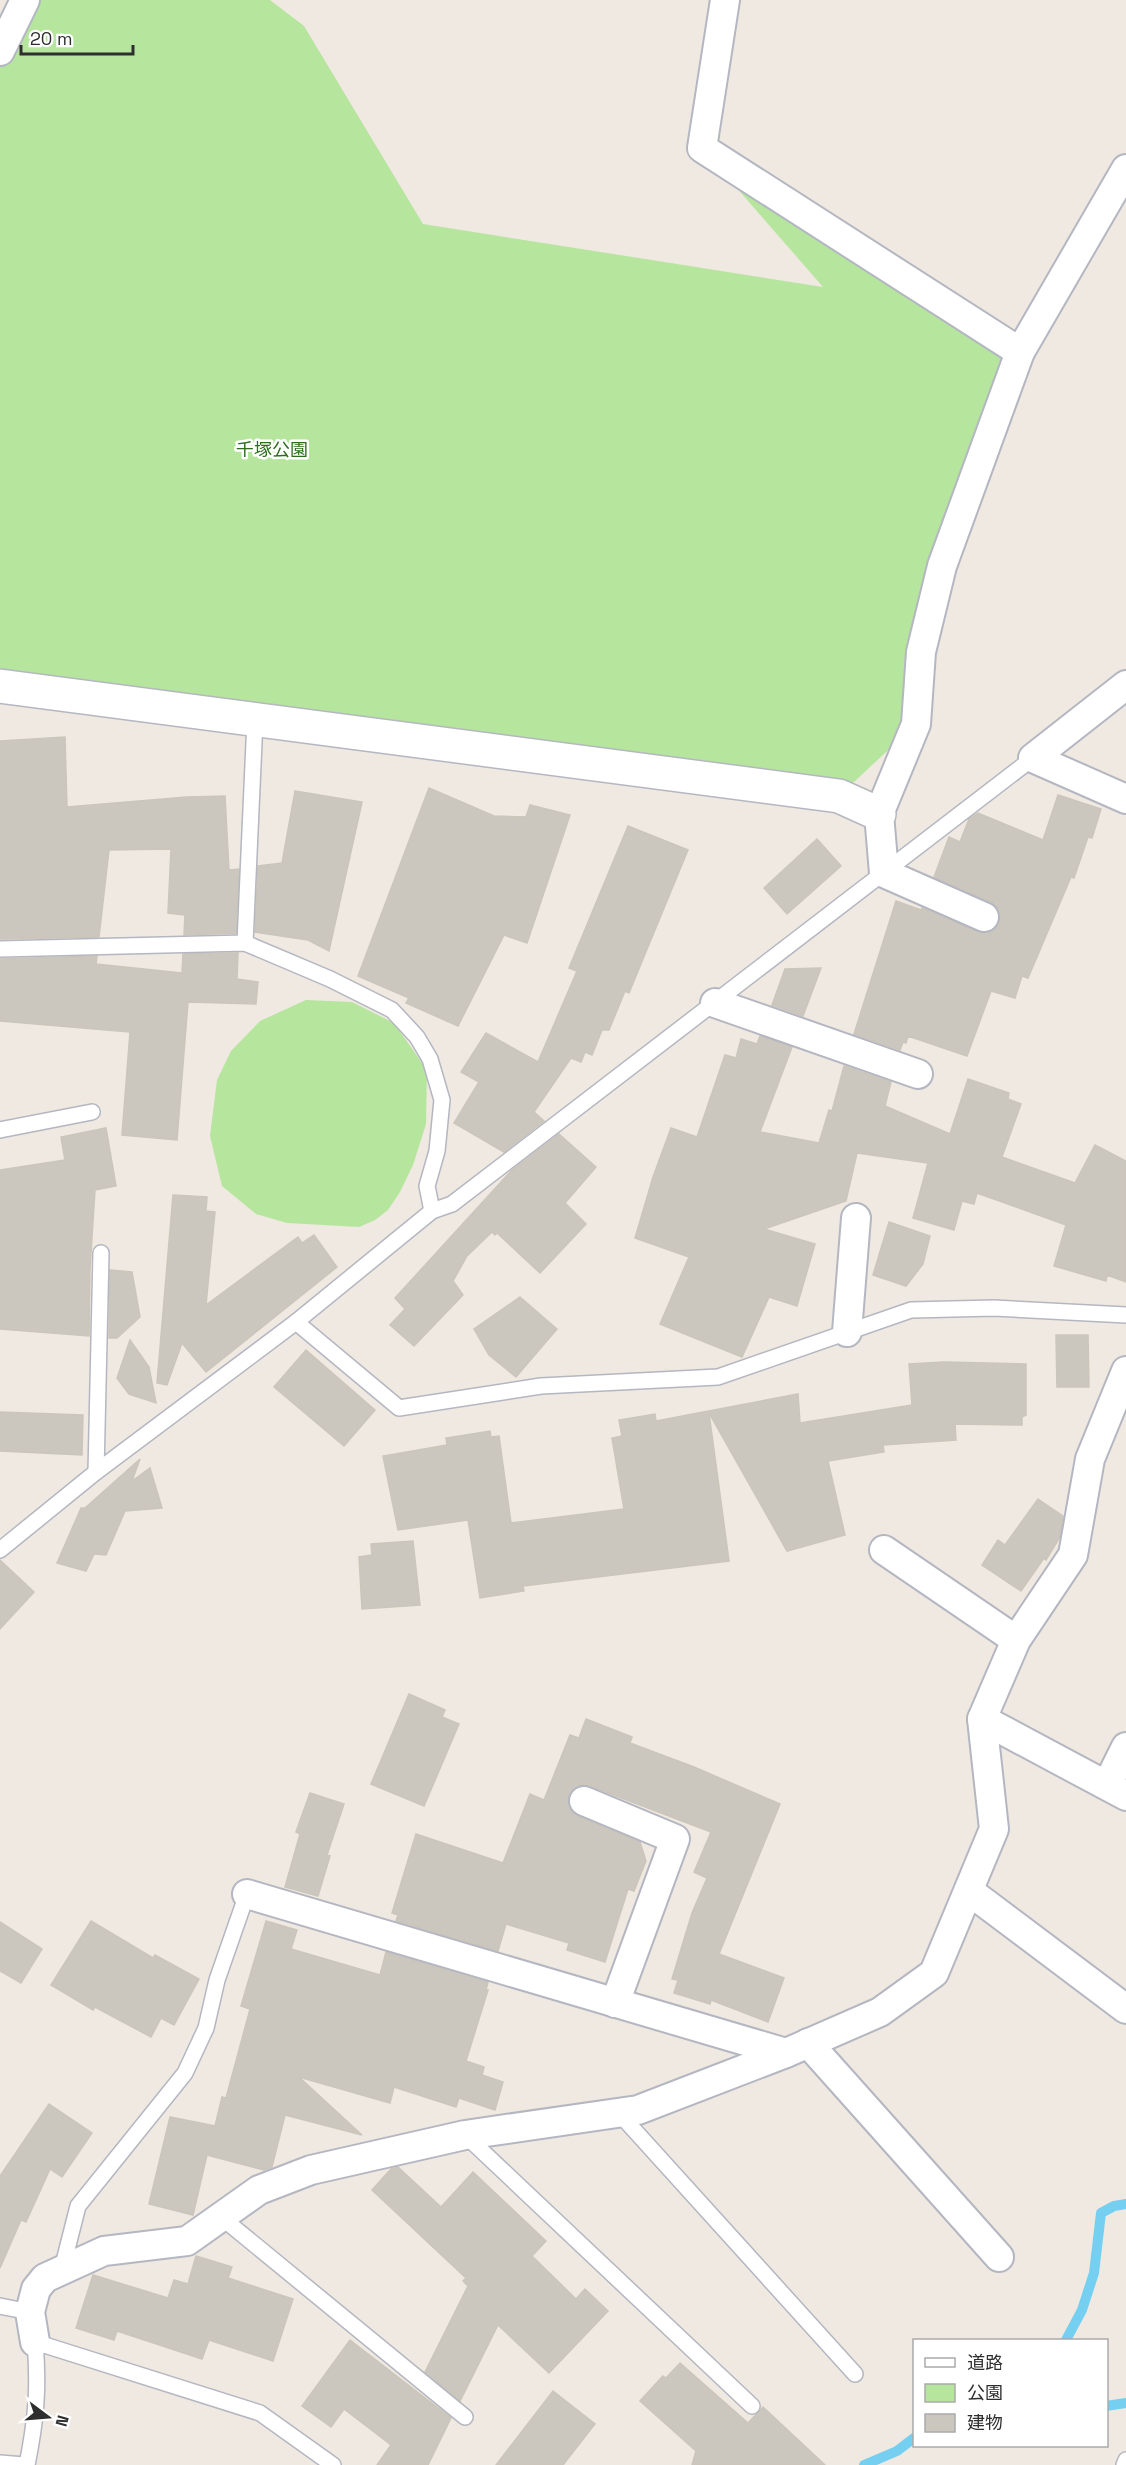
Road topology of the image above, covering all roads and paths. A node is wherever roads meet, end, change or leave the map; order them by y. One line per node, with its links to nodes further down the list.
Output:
1 (25, 0): 3 (street)
2 (725, 0): 5 (street)
3 (0, 51)
4 (1126, 169): 5 (street)
5 (1020, 352): 11 (street)
6 (1126, 685): 9 (street)
7 (0, 686): 8 (street)
8 (255, 720): 11 (street); 14 (lane)
9 (1033, 758): 10 (street); 12 (lane)
10 (1126, 798)
11 (879, 814): 12 (street)
12 (884, 873): 13 (street); 16 (lane)
13 (984, 917)
14 (245, 943): 15 (lane); 20 (lane)
15 (0, 949)
16 (715, 1003): 17 (street); 20 (lane)
17 (918, 1074)
18 (92, 1112): 19 (lane)
19 (0, 1130)
20 (432, 1211): 24 (lane)
21 (856, 1218): 25 (street)
22 (101, 1253): 27 (lane)
23 (1126, 1315): 25 (lane)
24 (296, 1322): 25 (lane); 27 (lane)
25 (847, 1332)
26 (1126, 1371): 30 (street)
27 (96, 1472): 28 (lane)
28 (0, 1550)
29 (884, 1550): 30 (street)
30 (1016, 1640): 31 (street)
31 (982, 1719): 33 (street); 35 (street)
32 (1126, 1747): 33 (street)
33 (1117, 1790)
34 (584, 1801): 37 (street)
35 (969, 1891): 38 (street); 39 (street)
36 (247, 1894): 37 (street); 44 (lane)
37 (615, 2002): 39 (street)
38 (1126, 2009)
39 (797, 2048): 40 (street); 43 (street)
40 (617, 2111): 41 (street); 48 (lane)
41 (465, 2134): 42 (street); 49 (lane)
42 (221, 2217): 44 (street); 50 (lane)
43 (999, 2257)
44 (62, 2268): 46 (street)
45 (0, 2306): 46 (lane)
46 (30, 2312): 47 (street)
47 (35, 2342): 53 (lane); 54 (lane)
48 (855, 2374)
49 (752, 2406)
50 (465, 2417)
51 (1126, 2460): 55 (lane)
52 (0, 2463): 53 (lane)
53 (25, 2465)
54 (333, 2465)
55 (1124, 2465)

